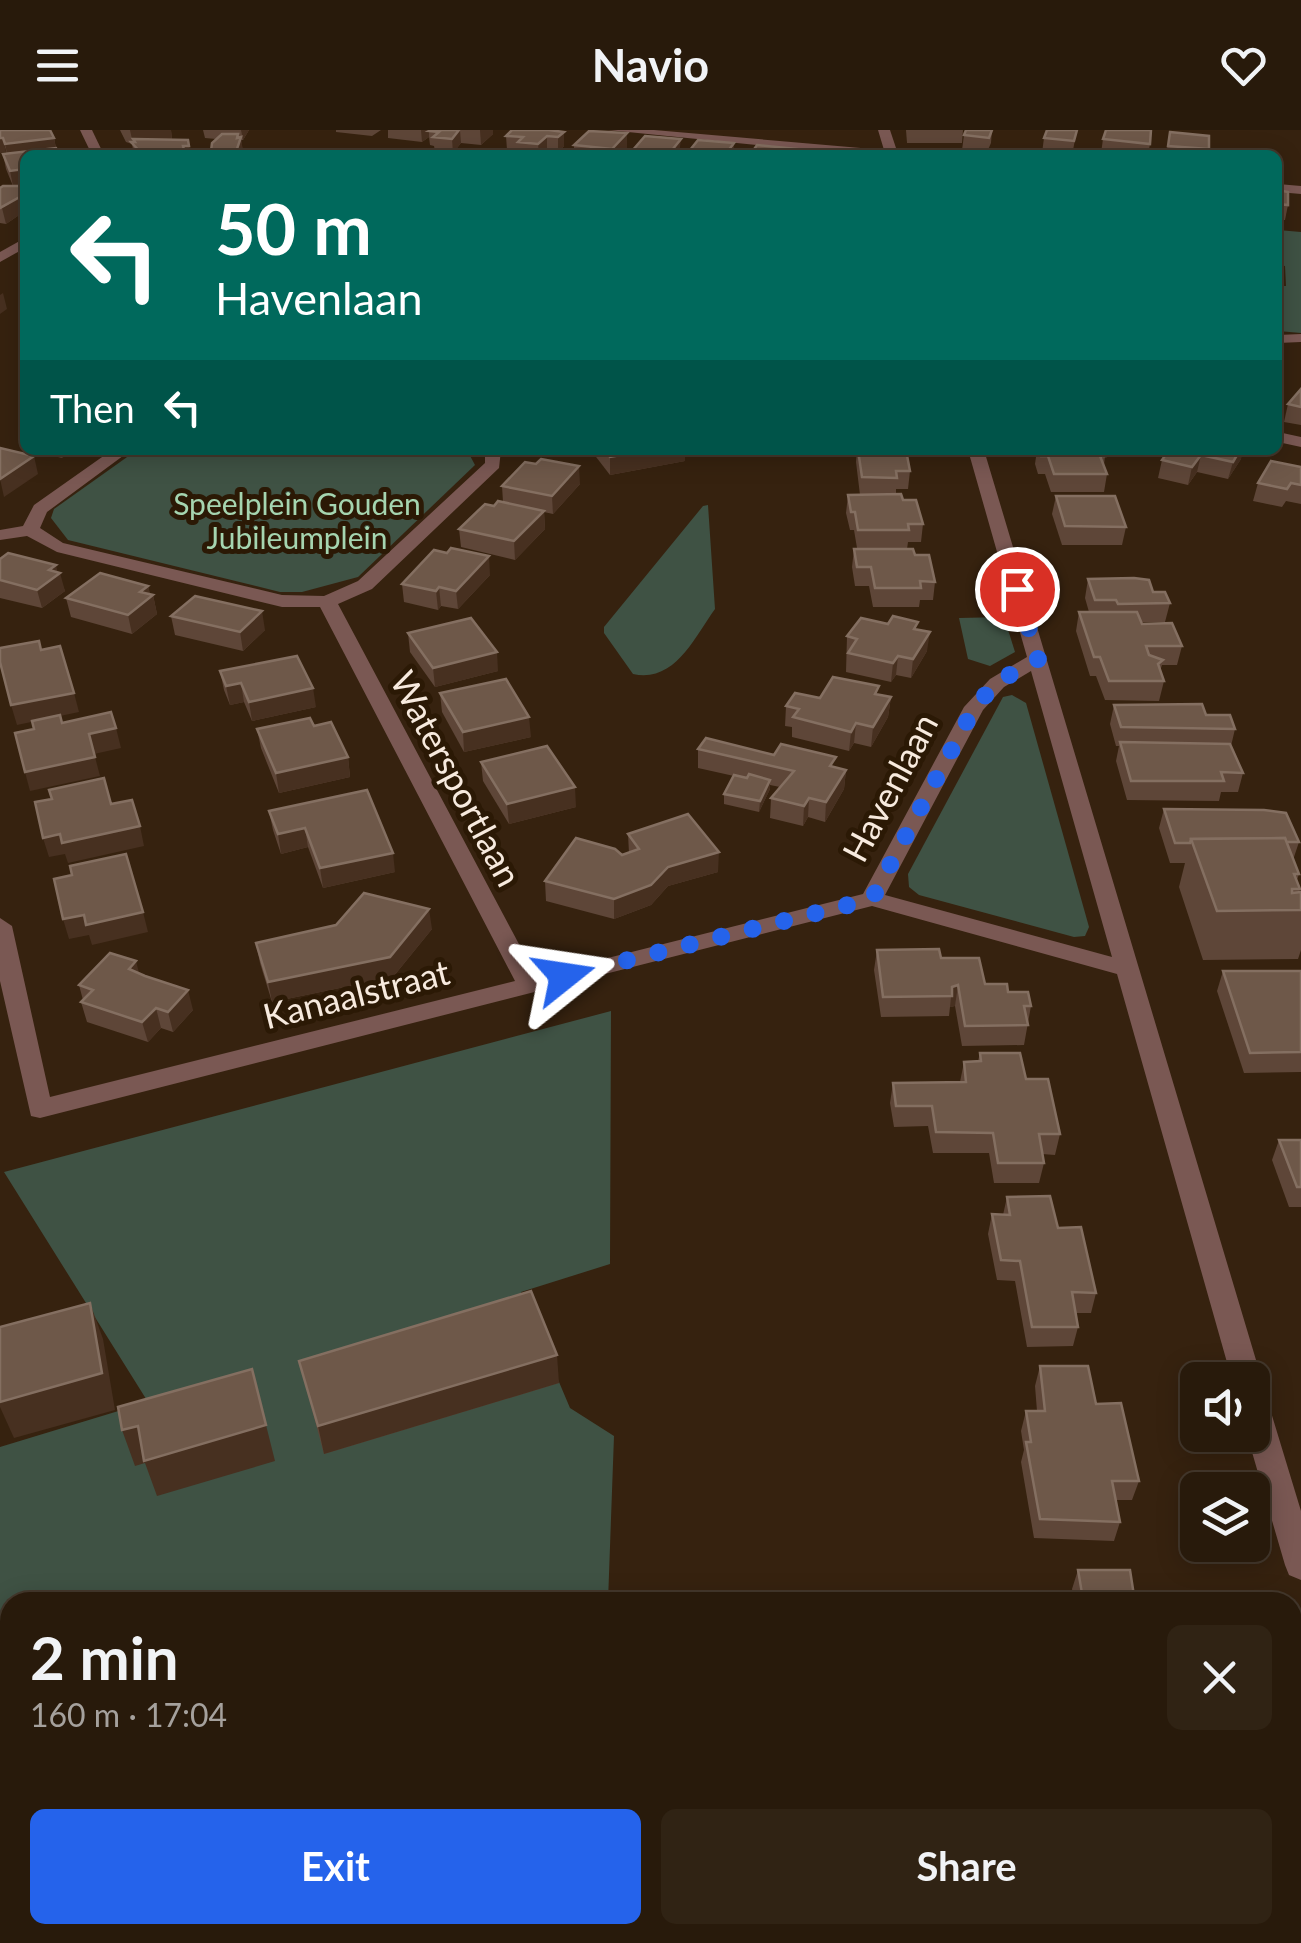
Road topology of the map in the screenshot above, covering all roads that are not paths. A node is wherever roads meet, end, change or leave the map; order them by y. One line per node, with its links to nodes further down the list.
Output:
1 (614, 130): 2 (street)
2 (838, 150)
3 (116, 455): 6 (street)
4 (494, 455): 8 (street)
5 (977, 455): 9 (street)
6 (30, 530): 7 (street); 8 (street)
7 (0, 536)
8 (327, 602): 13 (street, Watersportlaan)
9 (1038, 659): 10 (street, Havenlaan); 12 (street)
10 (872, 899): 12 (street, Havenlaan); 13 (street, Kanaalstraat)
11 (0, 926): 13 (street, Kanaalstraat)
12 (1127, 969): 14 (street)
13 (529, 985)
14 (1242, 1362)
15 (1268, 1452): 16 (street)
16 (1301, 1565)

